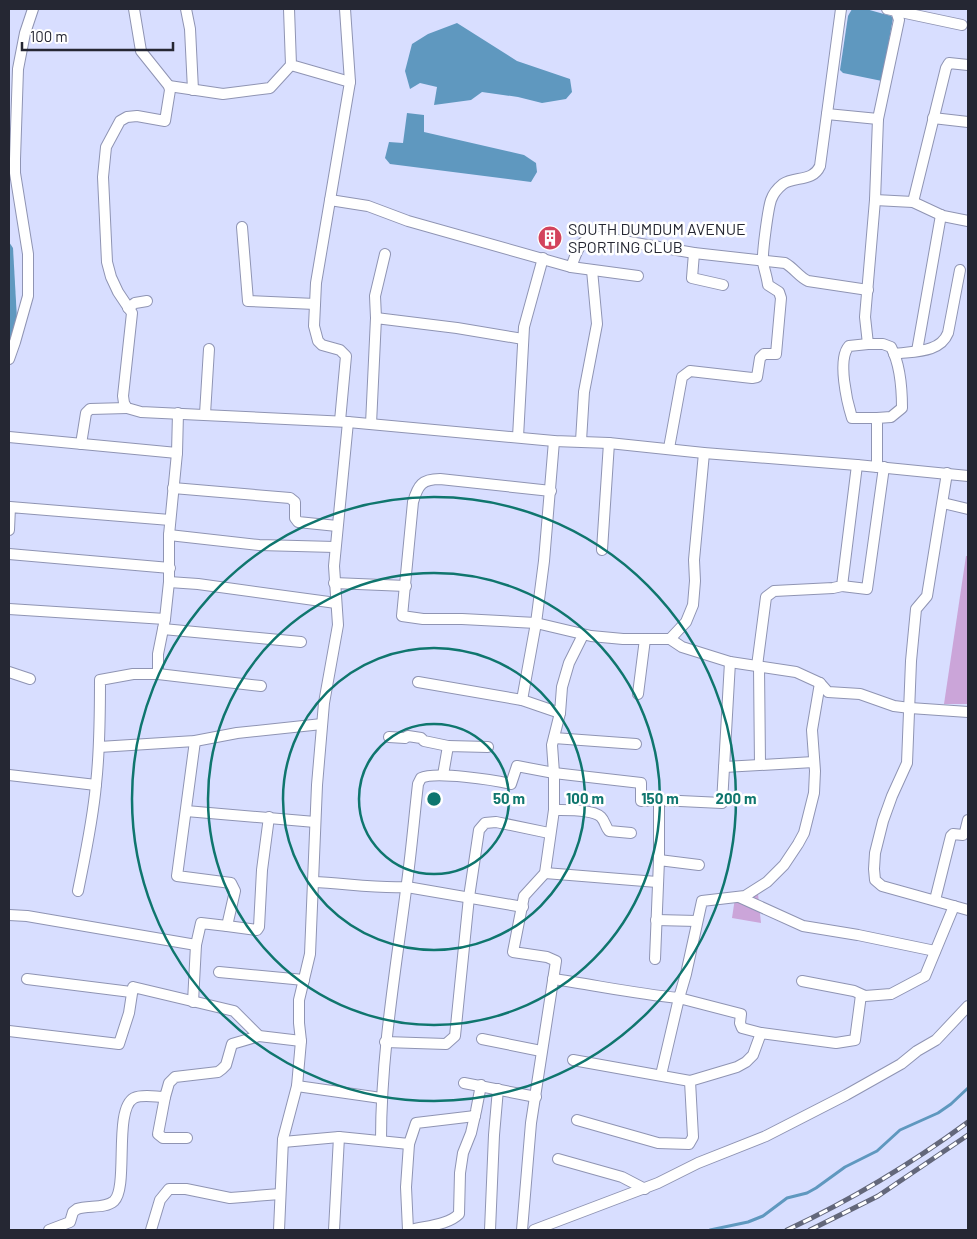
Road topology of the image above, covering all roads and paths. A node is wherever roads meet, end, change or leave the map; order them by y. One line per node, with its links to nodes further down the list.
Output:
1 (33, 9): 43 (street)
2 (134, 9): 12 (street)
3 (186, 9): 13 (street)
4 (289, 9): 9 (street)
5 (345, 9): 11 (street)
6 (841, 9): 14 (street)
7 (892, 10): 8 (street); 16 (street)
8 (962, 25)
9 (291, 65): 11 (street); 13 (street)
10 (968, 65): 15 (street)
11 (350, 82): 18 (street)
12 (169, 86): 13 (street); 36 (street)
13 (193, 90)
14 (827, 114): 16 (street); 27 (street)
15 (933, 118): 17 (street); 20 (street)
16 (878, 119): 19 (street)
17 (968, 122)
18 (330, 200): 26 (street); 35 (street)
19 (875, 200): 20 (street); 33 (street)
20 (913, 202): 21 (street)
21 (941, 215): 22 (street); 41 (street)
22 (968, 221)
23 (242, 227): 35 (street)
24 (694, 253): 27 (street); 28 (street); 32 (street)
25 (385, 254): 37 (street)
26 (543, 258): 28 (street); 38 (street)
27 (763, 261): 33 (street); 56 (street)
28 (571, 267): 29 (street)
29 (592, 270): 31 (street); 53 (street)
30 (960, 270): 41 (street)
31 (638, 276)
32 (723, 285)
33 (868, 290): 39 (street)
34 (147, 301): 36 (street)
35 (315, 304): 48 (street)
36 (128, 308): 44 (street)
37 (376, 318): 38 (street); 49 (street)
38 (523, 339): 51 (street)
39 (868, 344): 42 (street); 47 (street)
40 (209, 349): 46 (street)
41 (917, 351): 42 (street)
42 (894, 354): 47 (street)
43 (9, 359)
44 (127, 408): 45 (street); 55 (street)
45 (178, 412): 46 (street); 57 (street)
46 (205, 414): 48 (street)
47 (877, 418): 60 (street)
48 (344, 422): 49 (street); 68 (street)
49 (371, 424): 51 (street)
50 (9, 437): 55 (street)
51 (518, 437): 52 (street)
52 (554, 440): 53 (street); 64 (street)
53 (581, 442): 54 (street)
54 (610, 443): 56 (street); 72 (street)
55 (81, 444): 57 (street)
56 (668, 448): 58 (street)
57 (177, 453): 63 (street)
58 (704, 453): 59 (street); 85 (street)
59 (857, 465): 60 (street); 78 (street)
60 (881, 467): 61 (street); 78 (street)
61 (947, 473): 62 (street); 65 (street)
62 (968, 476)
63 (173, 488): 67 (street); 68 (street)
64 (550, 491): 77 (street); 81 (street)
65 (943, 503): 66 (street); 97 (street)
66 (968, 509)
67 (170, 520): 69 (street); 70 (street)
68 (337, 526): 71 (street)
69 (9, 530)
70 (170, 535): 71 (street); 74 (street)
71 (335, 547): 76 (street)
72 (602, 550)
73 (9, 554): 74 (street)
74 (170, 568): 75 (street)
75 (169, 582): 79 (street); 82 (street)
76 (334, 583): 77 (street); 79 (street)
77 (406, 586): 81 (street)
78 (842, 586): 88 (street)
79 (336, 603): 100 (street)
80 (9, 609): 82 (street)
81 (536, 623): 83 (street); 96 (street)
82 (164, 624): 86 (street); 90 (street)
83 (583, 635): 84 (street); 99 (street)
84 (645, 639): 85 (street); 95 (street)
85 (670, 640): 87 (street)
86 (301, 642)
87 (730, 662): 88 (street); 110 (street)
88 (758, 667): 93 (street); 109 (street)
89 (9, 672): 91 (street)
90 (158, 674): 94 (street); 106 (street)
91 (30, 679)
92 (418, 682): 96 (street)
93 (820, 683): 97 (street); 108 (street)
94 (261, 686)
95 (638, 694)
96 (522, 700): 99 (street)
97 (910, 708): 98 (street); 132 (street)
98 (968, 712)
99 (560, 714): 102 (street)
100 (322, 724): 103 (street); 120 (street)
101 (389, 737): 105 (street)
102 (554, 738): 104 (street); 111 (street)
103 (195, 741): 106 (street); 117 (street)
104 (636, 744)
105 (448, 746): 107 (street); 113 (street)
106 (99, 747): 114 (street)
107 (488, 747)
108 (814, 762): 109 (street); 130 (street)
109 (760, 764): 110 (street)
110 (724, 767): 115 (street)
111 (554, 773): 113 (street); 115 (street); 116 (street)
112 (9, 775): 114 (street)
113 (443, 775): 128 (street)
114 (96, 785): 129 (street)
115 (659, 800): 123 (street)
116 (554, 810): 121 (street); 122 (street)
117 (186, 811): 118 (street); 139 (street)
118 (269, 817): 120 (street); 139 (street)
119 (968, 820): 132 (street)
120 (315, 822): 126 (street)
121 (549, 833): 125 (street); 131 (street)
122 (631, 833)
123 (659, 860): 124 (street); 127 (street)
124 (699, 865)
125 (545, 873): 127 (street); 134 (street)
126 (313, 882): 128 (street); 146 (street)
127 (657, 882): 137 (street)
128 (407, 887): 131 (street); 158 (street)
129 (78, 891)
130 (739, 897): 138 (street); 141 (street)
131 (469, 898): 134 (street); 158 (street)
132 (934, 900): 133 (street)
133 (954, 906): 135 (street); 141 (street)
134 (523, 907): 145 (street)
135 (968, 910)
136 (9, 915): 140 (street)
137 (656, 920): 138 (street); 142 (street)
138 (697, 921): 150 (street)
139 (227, 926): 140 (street)
140 (196, 945): 151 (street)
141 (935, 951): 149 (street)
142 (655, 959)
143 (219, 972): 146 (street)
144 (28, 979): 148 (street)
145 (553, 979): 150 (street); 159 (street)
146 (304, 980): 157 (street)
147 (802, 981): 149 (street)
148 (131, 992): 151 (street); 153 (street)
149 (861, 995): 154 (street)
150 (679, 998): 154 (street); 161 (street)
151 (193, 1002): 155 (street)
152 (968, 1006): 178 (street)
153 (9, 1031)
154 (761, 1033): 162 (street)
155 (259, 1036): 157 (street); 168 (street)
156 (482, 1039): 159 (street)
157 (301, 1041): 165 (street)
158 (385, 1042): 169 (street)
159 (542, 1051): 167 (street)
160 (573, 1060): 161 (street)
161 (661, 1075): 162 (street)
162 (690, 1081): 171 (street)
163 (464, 1083): 164 (street)
164 (481, 1085): 166 (street); 170 (street)
165 (297, 1086): 169 (street); 175 (street)
166 (498, 1089): 167 (street); 186 (street)
167 (536, 1097): 187 (street)
168 (165, 1098): 173 (street); 180 (street)
169 (381, 1098): 174 (street)
170 (475, 1116): 176 (street); 185 (street)
171 (577, 1120)
172 (339, 1137): 174 (street); 175 (street); 184 (street)
173 (187, 1138)
174 (381, 1140): 176 (street)
175 (283, 1142): 179 (street)
176 (409, 1144): 185 (street)
177 (558, 1159): 178 (street)
178 (645, 1189): 188 (street)
179 (280, 1194): 182 (street); 183 (street)
180 (69, 1226): 181 (street)
181 (49, 1230)
182 (151, 1230)
183 (279, 1230)
184 (334, 1230)
185 (410, 1230)
186 (490, 1230)
187 (522, 1230)
188 (534, 1230)

